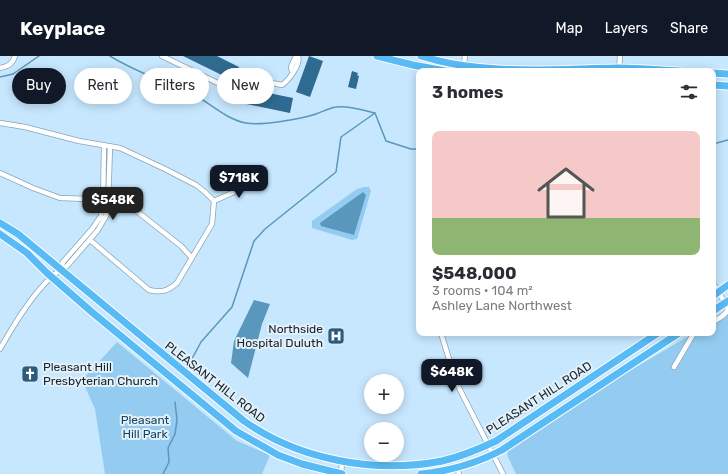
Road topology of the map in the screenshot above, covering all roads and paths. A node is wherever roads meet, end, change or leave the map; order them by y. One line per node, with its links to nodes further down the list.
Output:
1 (15, 56): 10 (street)
2 (162, 56): 3 (street)
3 (297, 56)
4 (377, 56): 11 (highway)
5 (420, 56): 9 (highway)
6 (456, 56): 9 (highway)
7 (465, 56): 12 (street)
8 (620, 56): 13 (street)
9 (445, 62): 12 (highway)
10 (0, 68)
11 (428, 68)
12 (463, 68)
13 (619, 68)
14 (716, 73): 15 (highway)
15 (728, 74)
16 (716, 85): 17 (highway)
17 (728, 86)
18 (0, 123): 19 (street)
19 (104, 146): 20 (street); 23 (street)
20 (110, 146): 23 (street); 24 (street)
21 (0, 173): 23 (street)
22 (259, 182): 24 (street)
23 (106, 199): 27 (street); 28 (street); 29 (street)
24 (214, 202): 28 (street)
25 (0, 223): 29 (highway, PLEASANT HILL ROAD)
26 (0, 234): 30 (highway, PLEASANT HILL ROAD)
27 (90, 240): 28 (street); 29 (street)
28 (192, 258)
29 (60, 269): 30 (street); 44 (highway, PLEASANT HILL ROAD)
30 (51, 276): 40 (street); 46 (highway, PLEASANT HILL ROAD)
31 (728, 285): 32 (highway)
32 (716, 294): 33 (street)
33 (727, 302): 34 (highway); 35 (street)
34 (716, 309)
35 (716, 320)
36 (442, 336): 42 (street)
37 (654, 336): 42 (highway, PLEASANT HILL ROAD)
38 (674, 336): 43 (highway, PLEASANT HILL ROAD)
39 (692, 336): 41 (street)
40 (0, 349)
41 (674, 367)
42 (487, 445): 43 (street); 44 (highway, PLEASANT HILL ROAD)
43 (493, 455): 45 (highway, PLEASANT HILL ROAD); 48 (street)
44 (342, 462): 46 (street)
45 (458, 471): 47 (highway, PLEASANT HILL ROAD)
46 (341, 474)
47 (421, 474)
48 (503, 474)

